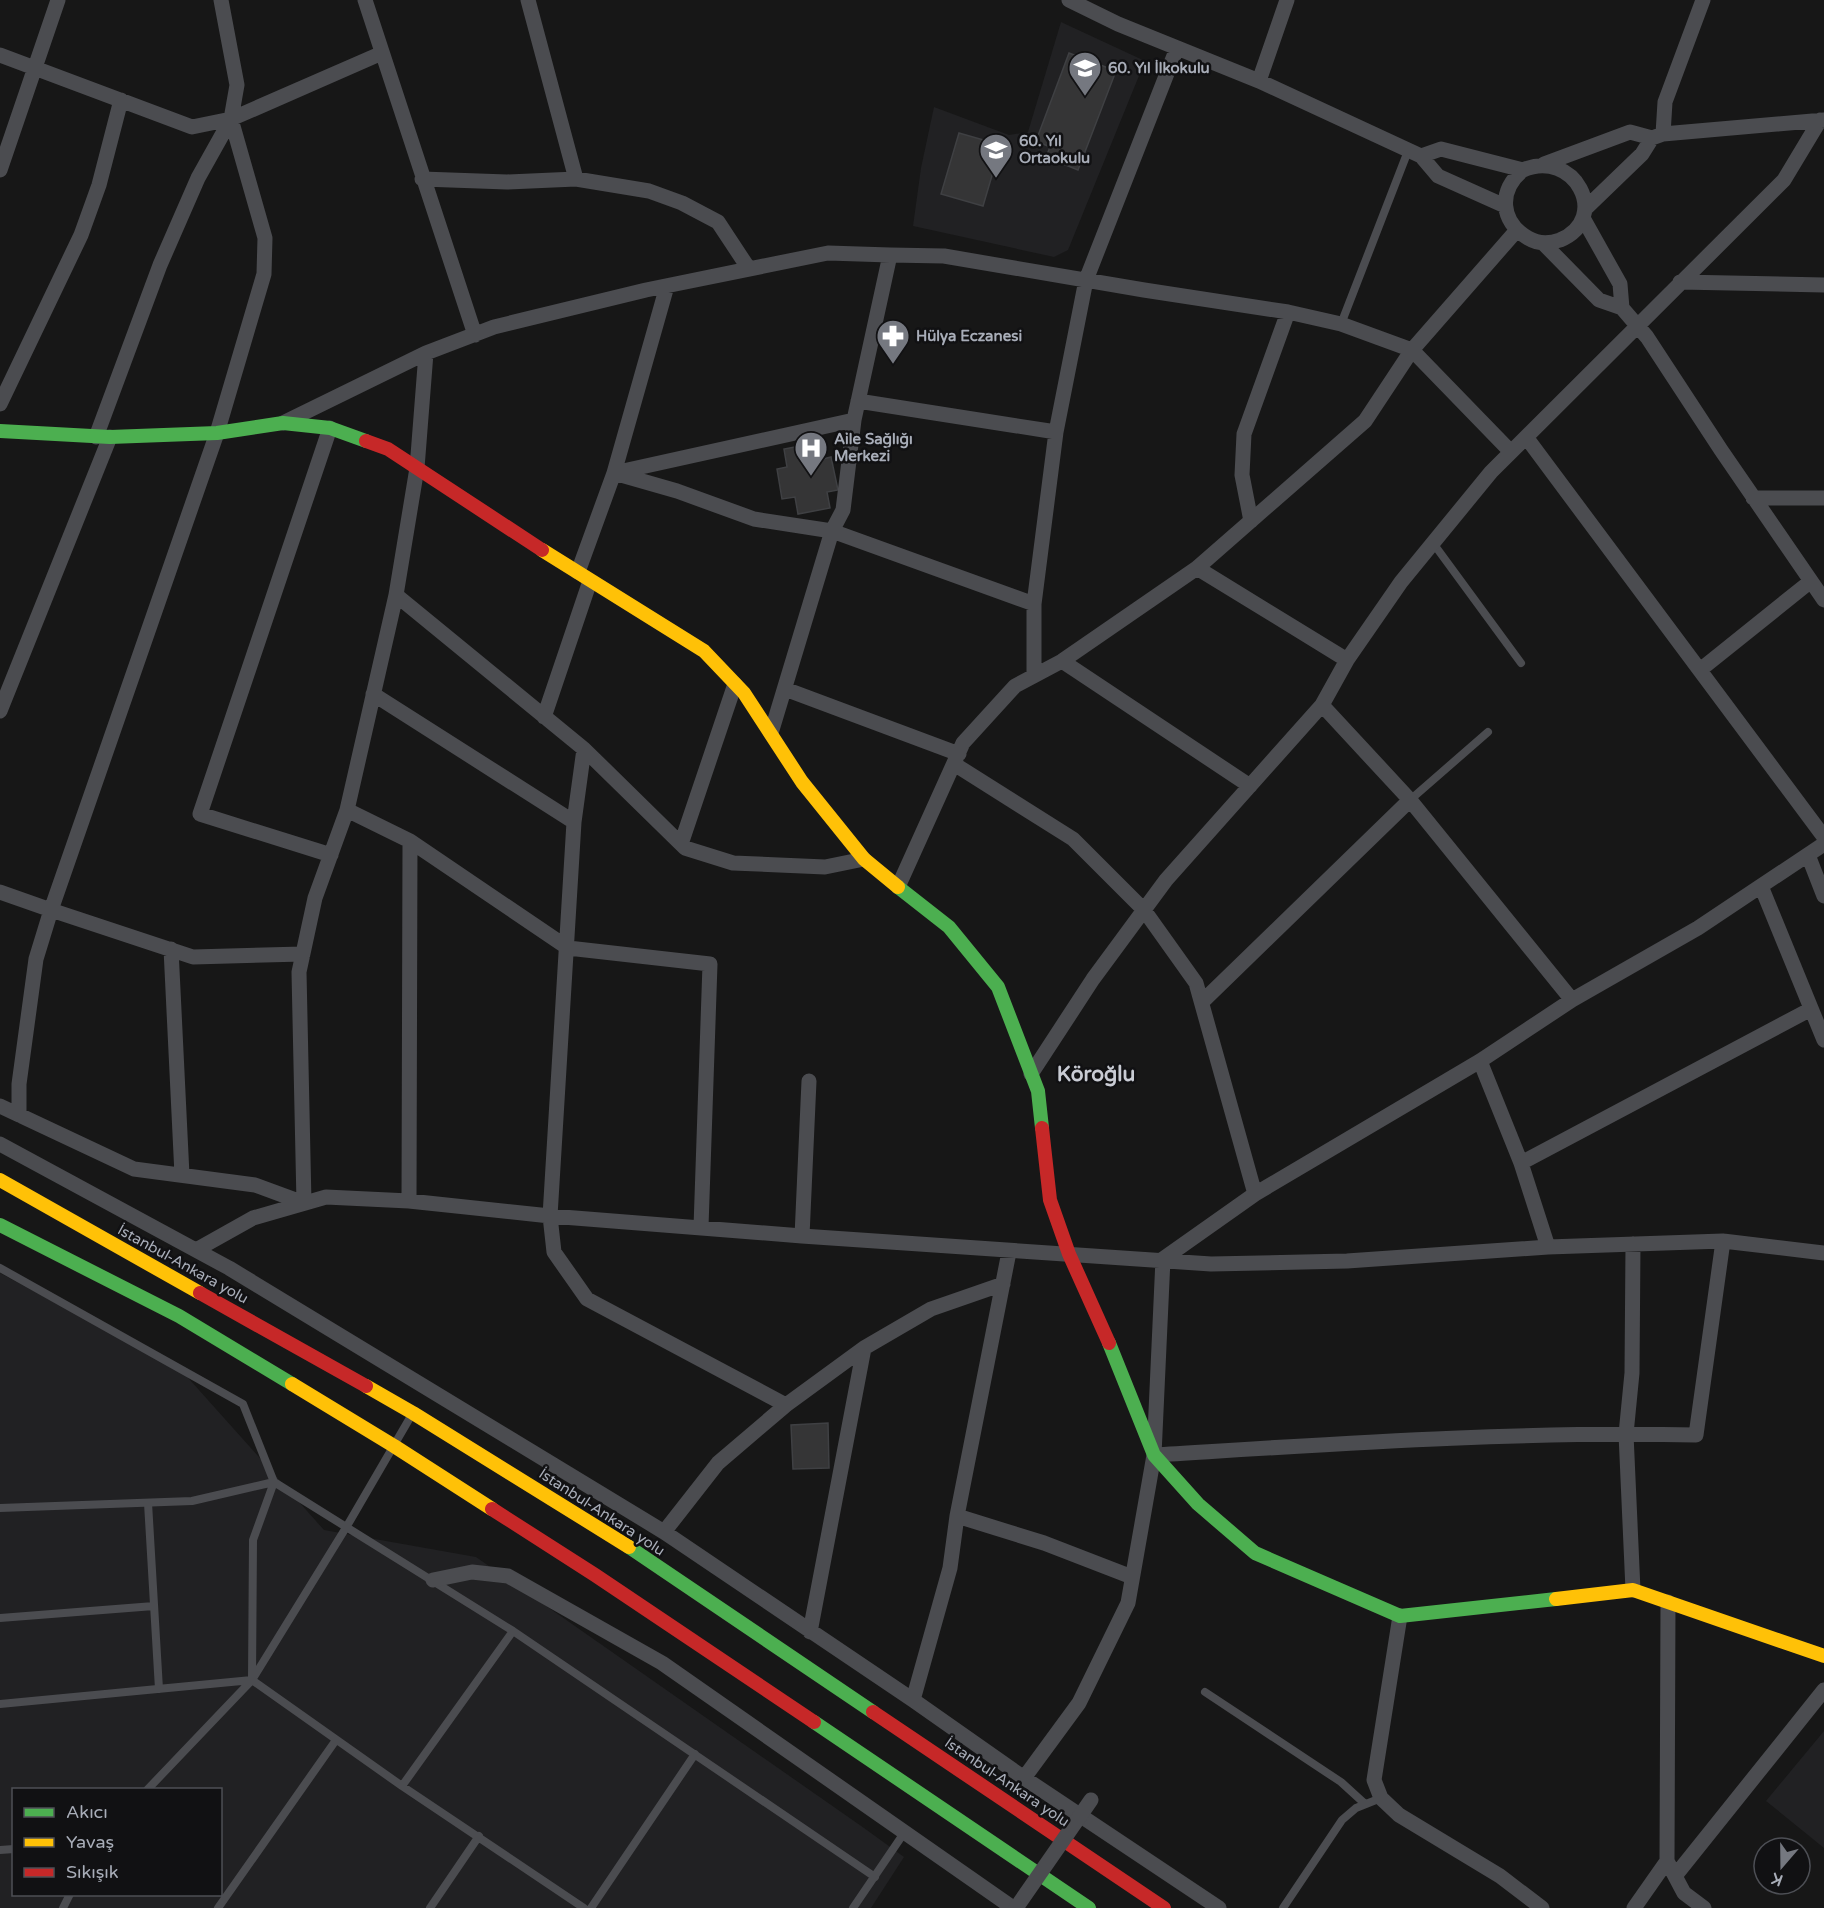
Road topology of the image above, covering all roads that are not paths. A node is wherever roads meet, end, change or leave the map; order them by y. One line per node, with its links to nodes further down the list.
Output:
1 (58, 0): 11 (street)
2 (221, 0): 15 (street)
3 (365, 0): 9 (street)
4 (528, 0): 22 (street)
5 (1069, 0): 8 (street)
6 (1287, 0): 12 (street)
7 (1703, 0): 16 (street)
8 (1177, 48): 12 (street); 29 (street)
9 (382, 53): 15 (street); 21 (street)
10 (0, 55): 11 (street)
11 (35, 67): 13 (street); 19 (street)
12 (1259, 81): 17 (street)
13 (121, 100): 15 (street); 41 (street)
14 (1823, 118): 16 (street); 30 (street)
15 (231, 119): 47 (street); 48 (street)
16 (1657, 136): 18 (street); 24 (street)
17 (1414, 153): 20 (street); 23 (street); 35 (lane)
18 (1544, 164): 20 (street); 24 (street)
19 (0, 170)
20 (1523, 170): 23 (street)
21 (422, 179): 22 (street); 37 (street)
22 (576, 179): 28 (street)
23 (1505, 206): 25 (street)
24 (1584, 213): 26 (street); 33 (street)
25 (1517, 230): 26 (street); 38 (street)
26 (1542, 243): 33 (street)
27 (890, 255): 28 (street); 29 (street); 40 (street)
28 (749, 269): 32 (street)
29 (1086, 280): 34 (street); 46 (street)
30 (1680, 282): 31 (street); 36 (street)
31 (1824, 285)
32 (667, 286): 37 (street); 52 (street)
33 (1622, 308): 36 (street)
34 (1288, 312): 35 (street); 55 (street)
35 (1341, 324): 38 (street)
36 (1637, 325): 49 (street); 53 (street)
37 (475, 335): 39 (street)
38 (1412, 350): 50 (street); 55 (street)
39 (426, 353): 43 (street); 51 (street)
40 (858, 401): 42 (street); 46 (street)
41 (0, 404)
42 (854, 420): 52 (street); 56 (street)
43 (283, 423): 44 (main road); 47 (main road)
44 (330, 428): 51 (main road); 87 (street)
45 (0, 431): 48 (main road)
46 (1056, 432): 63 (street)
47 (217, 433): 48 (main road); 94 (street)
48 (103, 437): 73 (street)
49 (1526, 437): 50 (street); 67 (street)
50 (1511, 452): 57 (street)
51 (417, 468): 59 (main road); 61 (street)
52 (614, 473): 56 (street); 59 (street)
53 (1753, 498): 54 (street); 60 (street)
54 (1824, 498)
55 (1251, 521): 58 (street)
56 (832, 531): 63 (street); 70 (street)
57 (1433, 543): 64 (street); 66 (lane)
58 (1197, 568): 64 (street); 65 (street)
59 (584, 576): 69 (main road); 74 (street)
60 (1811, 581): 62 (street); 67 (street)
61 (396, 595): 71 (street); 74 (street)
62 (1824, 600)
63 (1034, 604): 68 (street)
64 (1347, 660): 72 (street)
65 (1062, 661): 68 (street); 79 (street)
66 (1521, 663)
67 (1700, 670): 83 (street)
68 (1034, 675): 78 (street)
69 (735, 684): 76 (main road); 85 (street)
70 (784, 689): 76 (street); 78 (street)
71 (373, 694): 81 (street); 82 (street)
72 (1322, 705): 79 (street); 80 (street)
73 (0, 711)
74 (544, 717): 77 (street)
75 (1488, 732): 80 (lane)
76 (771, 733): 89 (main road)
77 (584, 749): 82 (street); 85 (street)
78 (956, 759): 91 (street); 95 (street)
79 (1250, 786): 95 (street)
80 (1410, 800): 99 (street); 100 (street)
81 (347, 810): 84 (street); 87 (street)
82 (574, 822): 96 (street)
83 (1824, 837)
84 (410, 841): 96 (street); 113 (street)
85 (681, 844): 89 (street)
86 (1824, 844): 88 (street)
87 (331, 855): 98 (street)
88 (1808, 855): 90 (street); 93 (street)
89 (864, 859): 91 (main road)
90 (1761, 886): 99 (street); 101 (street)
91 (898, 887): 104 (main road)
92 (0, 892): 94 (street)
93 (1824, 896)
94 (51, 910): 97 (street); 107 (street)
95 (1144, 910): 100 (street); 104 (street)
96 (568, 948): 115 (street); 117 (street)
97 (171, 949): 98 (street); 110 (street)
98 (303, 954): 114 (street)
99 (1572, 1000): 103 (street)
100 (1202, 1002): 112 (street)
101 (1811, 1009): 102 (street); 109 (street)
102 (1824, 1040)
103 (1480, 1061): 109 (street); 112 (street)
104 (1031, 1074): 125 (main road)
105 (809, 1081): 118 (street)
106 (0, 1106): 107 (street)
107 (19, 1115): 110 (street)
108 (0, 1144): 122 (street)
109 (1521, 1163): 121 (street)
110 (182, 1175): 114 (street)
111 (0, 1180): 131 (main road, İstanbul-Ankara yolu)
112 (1255, 1194): 126 (street)
113 (410, 1201): 114 (street); 115 (street)
114 (304, 1203): 122 (street)
115 (550, 1216): 117 (street); 130 (street)
116 (0, 1226): 133 (main road)
117 (701, 1227): 118 (street)
118 (802, 1236): 123 (street)
119 (1723, 1241): 120 (street); 124 (street); 132 (street)
120 (1634, 1244): 121 (street); 132 (street)
121 (1548, 1248): 126 (street)
122 (196, 1250): 140 (street)
123 (1009, 1252): 125 (street); 128 (street)
124 (1824, 1253)
125 (1069, 1254): 126 (street); 134 (main road)
126 (1163, 1259): 134 (street)
127 (0, 1268): 135 (lane)
128 (1003, 1284): 129 (street); 138 (street)
129 (864, 1348): 130 (street); 149 (street)
130 (786, 1405): 140 (street)
131 (413, 1413): 133 (lane); 177 (main road, İstanbul-Ankara yolu)
132 (1626, 1434): 134 (street); 143 (street)
133 (394, 1446): 139 (lane); 176 (main road)
134 (1154, 1455): 141 (street); 146 (main road)
135 (274, 1482): 136 (lane); 139 (lane); 151 (lane)
136 (148, 1503): 137 (lane); 145 (lane)
137 (0, 1508)
138 (957, 1516): 141 (street); 155 (street)
139 (347, 1526): 142 (lane); 151 (lane)
140 (664, 1532): 149 (street)
141 (1132, 1577): 159 (street)
142 (433, 1580): 148 (lane); 165 (street)
143 (1633, 1590): 144 (main road); 146 (main road)
144 (1668, 1602): 150 (main road); 167 (street)
145 (154, 1606): 147 (lane); 152 (lane)
146 (1401, 1616): 162 (street)
147 (0, 1618)
148 (513, 1631): 158 (lane); 160 (lane)
149 (810, 1632): 155 (street)
150 (1824, 1656)
151 (252, 1680): 152 (lane); 157 (lane); 161 (lane)
152 (159, 1689): 156 (lane)
153 (1824, 1690): 168 (street)
154 (1205, 1692): 164 (lane)
155 (913, 1700): 159 (street)
156 (0, 1704)
157 (336, 1740): 160 (lane); 170 (lane)
158 (695, 1754): 169 (lane); 173 (lane)
159 (1024, 1778): 178 (street)
160 (402, 1786): 166 (lane)
161 (149, 1788)
162 (1381, 1798): 164 (lane); 180 (street)
163 (1091, 1800): 175 (street, bridge)
164 (1364, 1803): 179 (lane)
165 (904, 1833): 169 (lane); 175 (street)
166 (479, 1836): 171 (lane); 172 (lane)
167 (1667, 1862): 168 (street); 181 (street)
168 (1675, 1876): 182 (street)
169 (875, 1877): 174 (lane)
170 (218, 1908)
171 (430, 1908)
172 (584, 1908)
173 (591, 1908)
174 (853, 1908)
175 (1015, 1908)
176 (1089, 1908)
177 (1164, 1908)
178 (1219, 1908)
179 (1283, 1908)
180 (1542, 1908)
181 (1634, 1908)
182 (1704, 1908)

